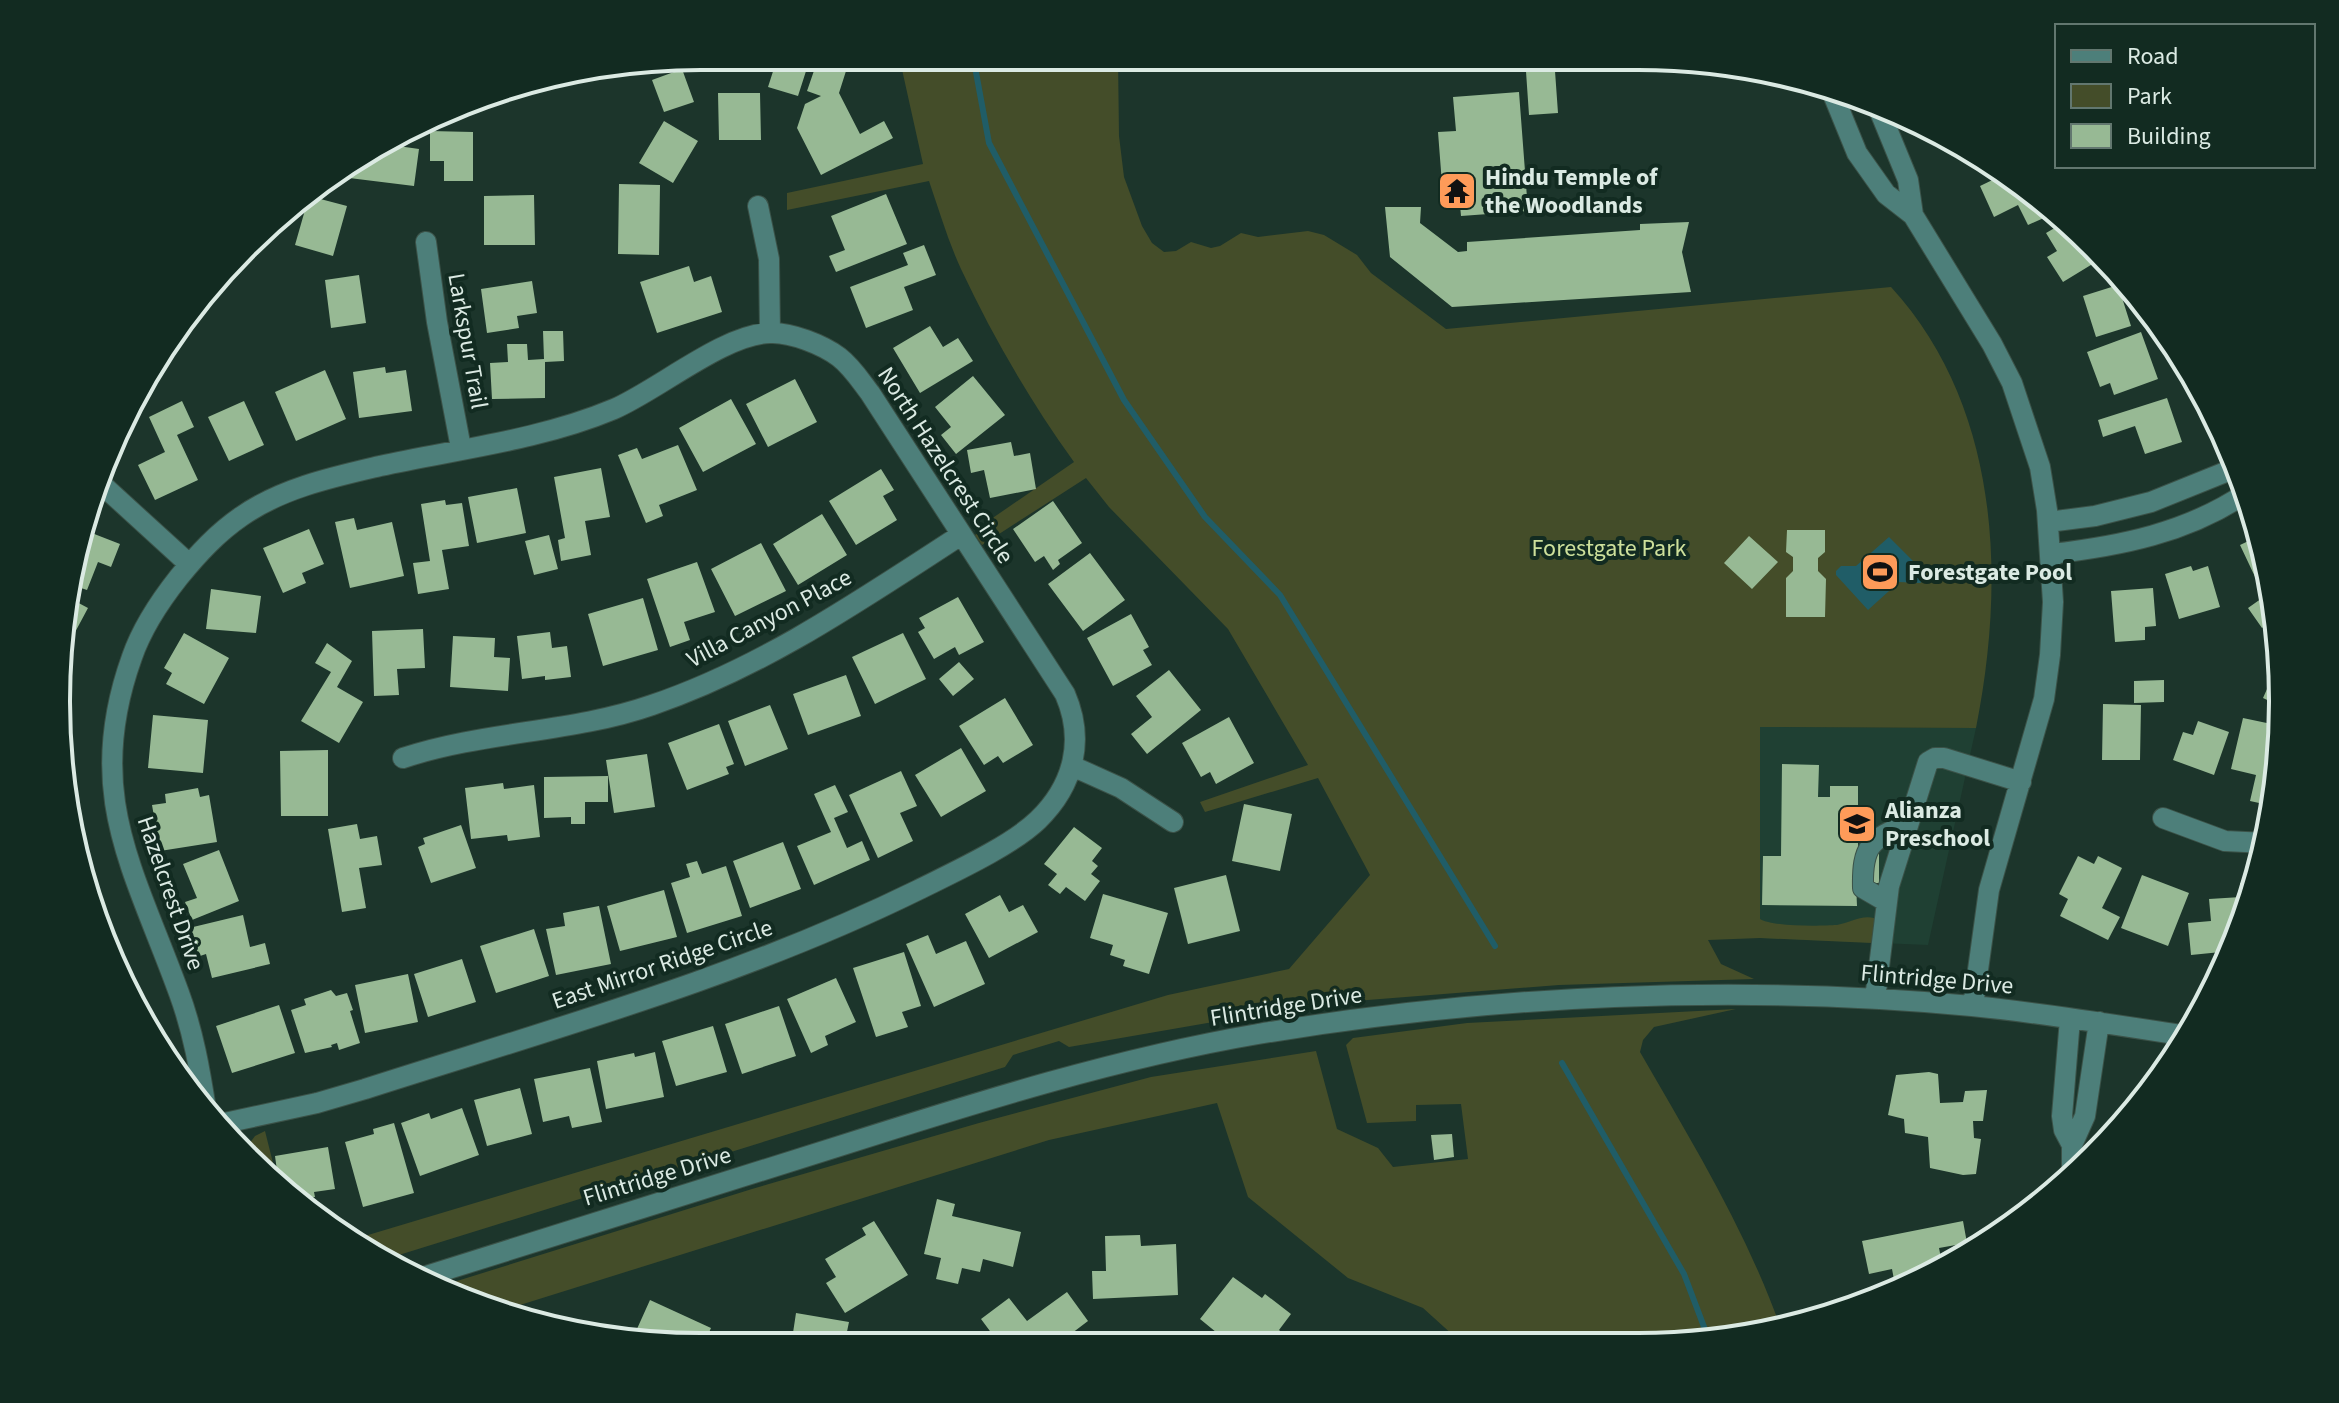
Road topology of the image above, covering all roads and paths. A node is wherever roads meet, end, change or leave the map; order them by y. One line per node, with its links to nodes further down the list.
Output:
1 (1837, 103): 4 (street)
2 (1883, 120): 4 (street)
3 (758, 206): 6 (street)
4 (1913, 215): 11 (street)
5 (426, 242): 7 (street, Larkspur Trail)
6 (770, 333): 7 (street); 12 (street, North Hazelcrest Circle)
7 (461, 448): 14 (street)
8 (2225, 472): 11 (street)
9 (107, 490): 14 (street)
10 (2235, 500): 13 (street)
11 (2048, 522): 13 (street)
12 (961, 535): 15 (street, Villa Canyon Place); 16 (street, North Hazelcrest Circle)
13 (2051, 554): 17 (street)
14 (189, 564): 28 (street, Hazelcrest Drive)
15 (403, 758)
16 (1072, 766): 19 (street); 29 (street, East Mirror Ridge Circle)
17 (2021, 782): 20 (street); 24 (street)
18 (2163, 818): 21 (street)
19 (1173, 822)
20 (1908, 824): 22 (street); 22 (street)
21 (2253, 842)
22 (1887, 902): 23 (street)
23 (1875, 999): 24 (street, Flintridge Drive); 32 (street, Flintridge Drive)
24 (1973, 1006): 25 (street, Flintridge Drive)
25 (2070, 1019): 26 (street, Flintridge Drive); 30 (street)
26 (2099, 1022): 27 (street, Flintridge Drive); 30 (street)
27 (2174, 1034)
28 (203, 1089)
29 (230, 1122)
30 (2072, 1145): 31 (street)
31 (2072, 1159)
32 (434, 1273)

